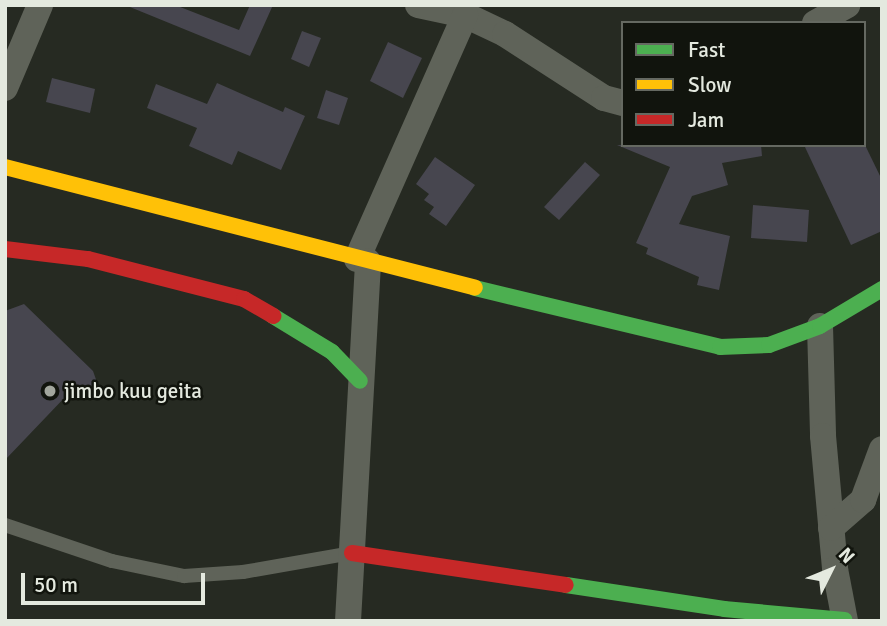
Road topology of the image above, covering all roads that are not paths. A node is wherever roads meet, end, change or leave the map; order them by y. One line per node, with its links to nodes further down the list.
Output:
1 (40, 5): 6 (street)
2 (418, 5): 4 (street)
3 (846, 5): 5 (street)
4 (464, 15): 7 (street); 10 (street)
5 (819, 21)
6 (5, 88)
7 (621, 102)
8 (5, 167): 10 (street)
9 (5, 249): 13 (street)
10 (362, 261): 12 (street); 13 (street)
11 (882, 289): 12 (street)
12 (820, 326): 16 (street)
13 (360, 381): 17 (street)
14 (882, 449): 16 (street)
15 (5, 525): 17 (lane)
16 (831, 528): 19 (street)
17 (352, 553): 18 (street); 19 (street)
18 (348, 621)
19 (845, 621)

